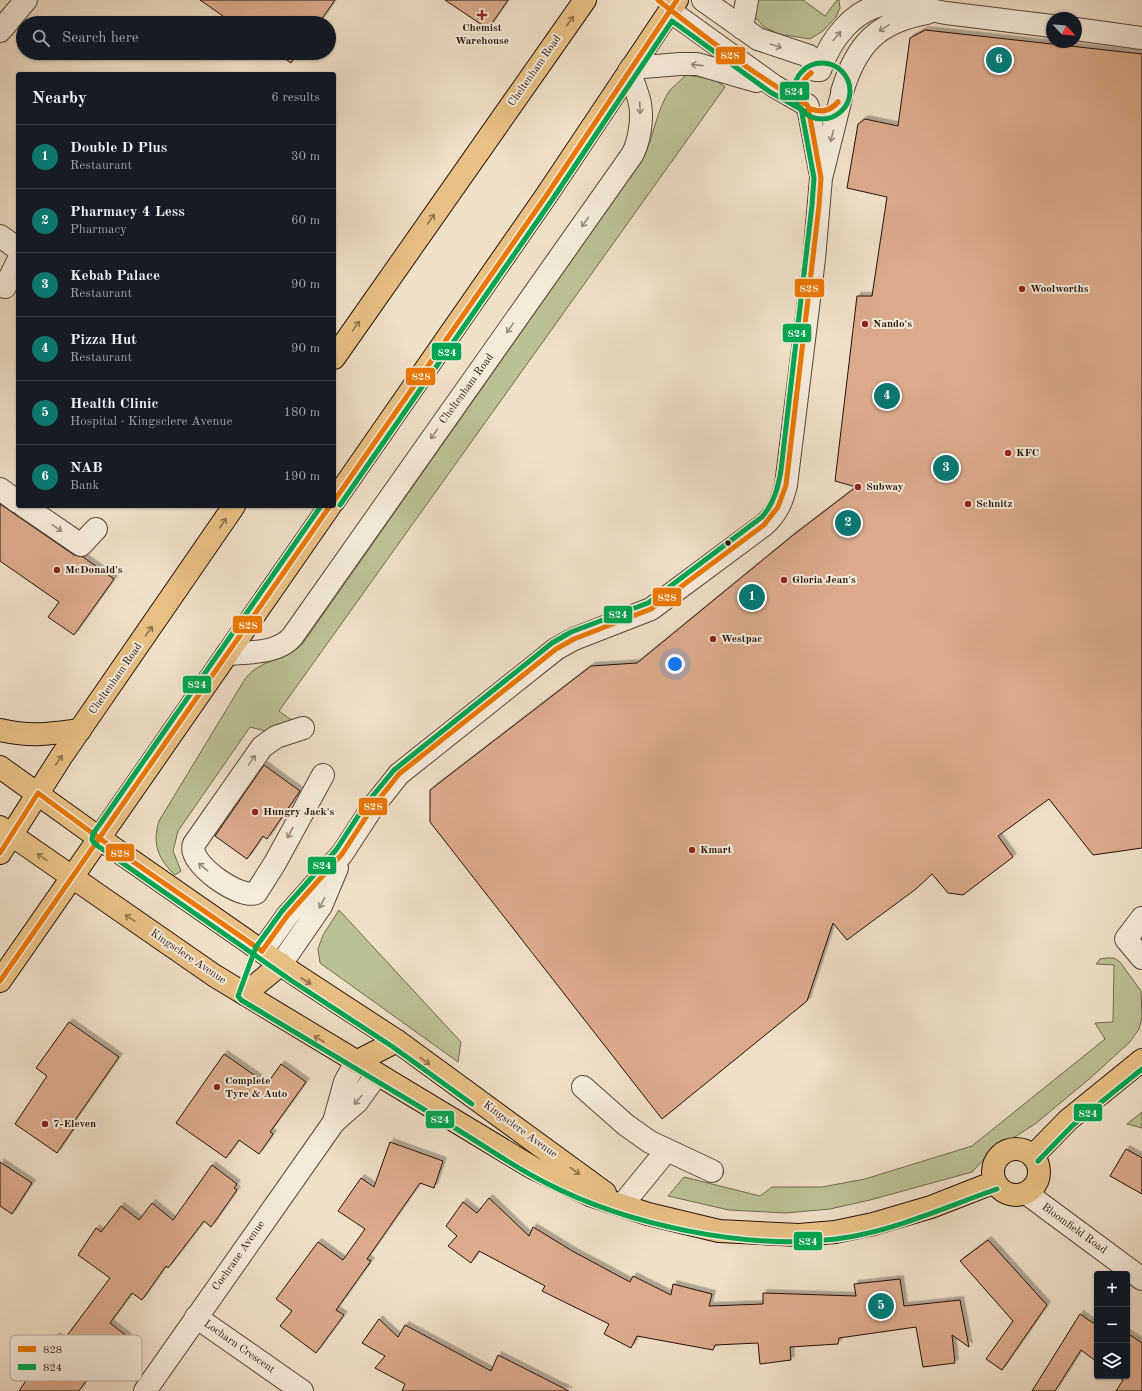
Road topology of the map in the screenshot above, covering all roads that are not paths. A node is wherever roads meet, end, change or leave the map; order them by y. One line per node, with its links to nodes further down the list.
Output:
1 (26, 0): 10 (street)
2 (585, 0): 22 (main road, Cheltenham Road, one-way to 2)
3 (703, 0): 8 (street)
4 (747, 0): 8 (street)
5 (668, 4): 12 (main road); 14 (street)
6 (934, 11): 7 (street); 13 (street, one-way to 6); 15 (street, one-way to 15)
7 (1046, 25)
8 (742, 28): 13 (street, one-way to 13)
9 (1082, 30): 11 (street)
10 (0, 31)
11 (1142, 38)
12 (630, 70): 14 (street, one-way to 12); 24 (main road); 30 (street, Cheltenham Road, one-way to 30)
13 (818, 70): 15 (street); 16 (street)
14 (774, 86): 16 (street)
15 (842, 95): 16 (street); 17 (street, one-way to 17)
16 (808, 106): 17 (street)
17 (821, 178): 39 (street)
18 (0, 236): 19 (street)
19 (16, 247)
20 (16, 265): 21 (street)
21 (5, 287)
22 (336, 355)
23 (0, 489): 25 (street)
24 (336, 498)
25 (16, 501)
26 (27, 508): 29 (street, one-way to 29)
27 (233, 508): 33 (main road, Cheltenham Road, one-way to 27)
28 (329, 508): 30 (main road)
29 (96, 529)
30 (227, 654): 37 (main road)
31 (303, 728): 35 (street, one-way to 31)
32 (0, 730): 33 (main road)
33 (80, 730): 36 (main road, Cheltenham Road, one-way to 33)
34 (0, 766): 36 (main road, Kingsclere Avenue)
35 (323, 775)
36 (38, 793): 37 (main road, Kingsclere Avenue); 38 (main road, Cheltenham Road)
37 (100, 838): 40 (main road); 42 (main road, Kingsclere Avenue)
38 (4, 839): 40 (main road, Kingsclere Avenue, one-way to 38)
39 (342, 854): 42 (street); 44 (street, one-way to 44)
40 (71, 878): 45 (main road); 46 (main road, Kingsclere Avenue, one-way to 40)
41 (1142, 918): 43 (street)
42 (262, 951): 44 (main road, Kingsclere Avenue); 46 (main road)
43 (1142, 958)
44 (281, 964): 46 (main road); 47 (main road, Kingsclere Avenue, one-way to 47)
45 (0, 981)
46 (244, 994): 49 (main road, Kingsclere Avenue, one-way to 46)
47 (397, 1041): 49 (main road); 50 (main road); 58 (main road, Kingsclere Avenue, one-way to 58)
48 (1142, 1060): 54 (main road)
49 (356, 1062): 50 (main road, Kingsclere Avenue); 52 (street, Cochrane Avenue)
50 (377, 1074): 52 (street, Cochrane Avenue, one-way to 52); 58 (main road, Kingsclere Avenue)
51 (583, 1087): 53 (street)
52 (334, 1122): 60 (street, Cochrane Avenue)
53 (667, 1150): 55 (street); 58 (street)
54 (1033, 1156): 56 (main road); 57 (main road)
55 (712, 1171)
56 (995, 1182): 57 (main road); 58 (main road, Kingsclere Avenue)
57 (1026, 1193): 59 (street, Bloomfield Road)
58 (622, 1205)
59 (1142, 1279)
60 (196, 1317): 61 (street, Cochrane Avenue); 62 (street, Locharn Crescent)
61 (145, 1391)
62 (302, 1391)

